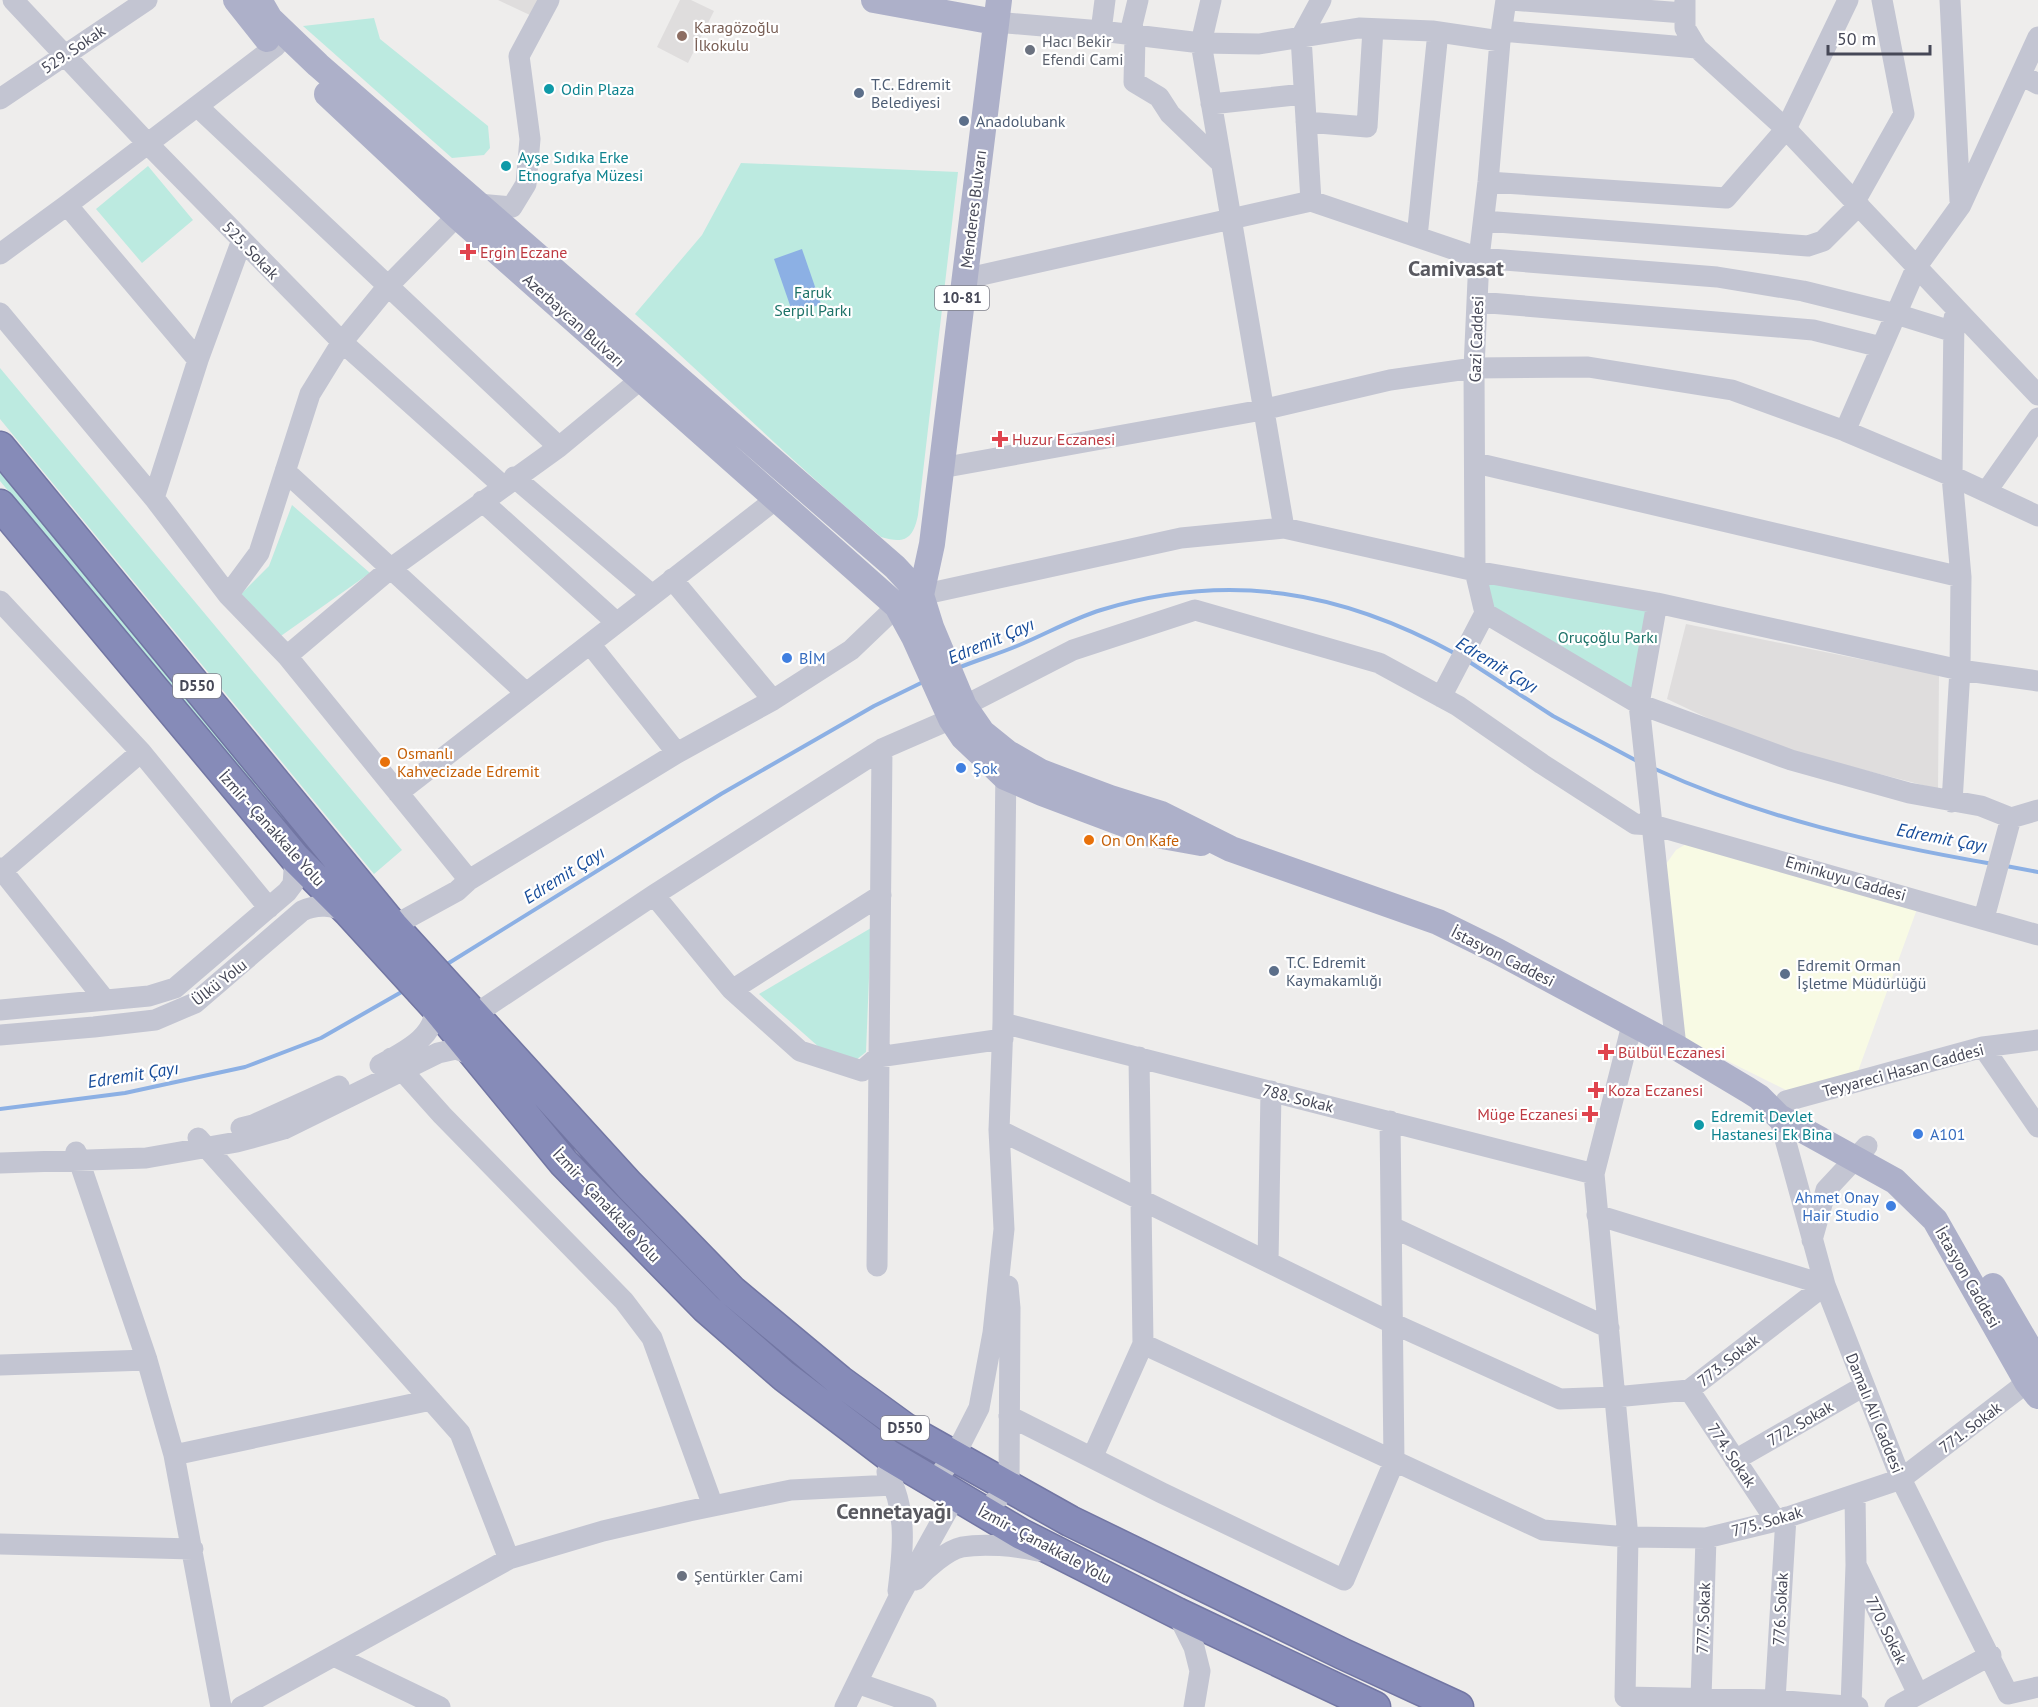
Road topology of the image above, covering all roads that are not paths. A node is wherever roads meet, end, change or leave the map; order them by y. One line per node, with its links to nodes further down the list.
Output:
1 (13, 0): 29 (street, 525. Sokak)
2 (147, 0): 29 (street, 529. Sokak)
3 (236, 0): 27 (main road, Azerbaycan Bulvarı)
4 (259, 0): 44 (main road, Azerbaycan Bulvarı)
5 (549, 0): 44 (street)
6 (874, 0): 18 (main road)
7 (1105, 0): 20 (street)
8 (1138, 0): 22 (street)
9 (1211, 0): 26 (street)
10 (1321, 0): 24 (street)
11 (1506, 0): 23 (street, Gazi Caddesi)
12 (1510, 0): 16 (street)
13 (1848, 0): 36 (street)
14 (1882, 0): 41 (street)
15 (1950, 0): 43 (street)
16 (1603, 4): 17 (street)
17 (1684, 7): 28 (street)
18 (997, 11): 20 (street); 52 (main road, Menderes Bulvarı / 10-81)
19 (1372, 29): 21 (street); 24 (street); 35 (street)
20 (1101, 31): 22 (street)
21 (1438, 32): 23 (street); 47 (street)
22 (1135, 36): 26 (street); 38 (street)
23 (1501, 36): 28 (street); 39 (street, Gazi Caddesi)
24 (1301, 37): 26 (street); 31 (street)
25 (2038, 37): 30 (street)
26 (1201, 43): 33 (street)
27 (276, 46): 34 (street); 44 (main road, Azerbaycan Bulvarı)
28 (1697, 48): 36 (street)
29 (63, 55): 32 (street, 529. Sokak); 37 (street, 525. Sokak)
30 (2030, 80): 43 (street)
31 (1304, 94): 33 (street); 35 (street)
32 (0, 99)
33 (1211, 104): 38 (street)
34 (197, 106): 37 (street); 53 (street)
35 (1306, 122): 40 (street)
36 (1786, 129): 39 (street); 41 (street)
37 (148, 144): 42 (street); 48 (street, 525. Sokak)
38 (1220, 162): 45 (street)
39 (1488, 182): 46 (street, Gazi Caddesi)
40 (1311, 201): 45 (street); 47 (street)
41 (1857, 203): 46 (street); 51 (street)
42 (67, 205): 49 (street); 61 (street)
43 (1961, 205): 51 (street)
44 (468, 210): 53 (street); 63 (main road, Azerbaycan Bulvarı); 88 (main road, Azerbaycan Bulvarı)
45 (1232, 220): 52 (street); 65 (street)
46 (1484, 221): 50 (street, Gazi Caddesi)
47 (1418, 237): 50 (street)
48 (242, 240): 59 (street, 525. Sokak); 61 (street)
49 (0, 254)
50 (1479, 258): 54 (street, Gazi Caddesi); 57 (street)
51 (1917, 266): 55 (street); 57 (street)
52 (964, 279): 71 (main road, Menderes Bulvarı / 10-81)
53 (388, 286): 59 (street); 69 (street)
54 (1477, 302): 60 (street); 62 (street, Gazi Caddesi)
55 (1954, 305): 58 (street); 64 (street)
56 (0, 313): 76 (street)
57 (1896, 314): 58 (street); 60 (street)
58 (1954, 332): 73 (street)
59 (342, 342): 72 (street); 74 (street, 525. Sokak)
60 (1881, 347): 67 (street)
61 (198, 360): 76 (street)
62 (1474, 368): 65 (street); 67 (street); 70 (street, Gazi Caddesi)
63 (640, 380): 69 (street); 77 (main road, Azerbaycan Bulvarı)
64 (2038, 395)
65 (1262, 410): 71 (street); 81 (street)
66 (2038, 418): 75 (street)
67 (1845, 431): 73 (street)
68 (0, 447): 121 (highway, İzmir - Çanakkale Yolu / D550)
69 (559, 447): 74 (street)
70 (1476, 463): 83 (street, Gazi Caddesi); 84 (street)
71 (941, 468): 88 (main road, Menderes Bulvarı / 10-81)
72 (285, 471): 82 (street); 86 (street)
73 (1952, 476): 75 (street); 84 (street)
74 (508, 482): 78 (street); 87 (street, 525. Sokak)
75 (1986, 492): 80 (street)
76 (154, 498): 86 (street)
77 (776, 499): 85 (street); 91 (main road, Azerbaycan Bulvarı)
78 (483, 501): 82 (street); 93 (street)
79 (0, 505): 113 (highway, İzmir - Çanakkale Yolu)
80 (2038, 516)
81 (1284, 528): 83 (street); 88 (street)
82 (390, 568): 96 (street); 99 (street)
83 (1475, 571): 90 (street); 92 (street, Gazi Caddesi)
84 (1961, 577): 97 (street)
85 (672, 579): 87 (street); 101 (street)
86 (228, 595): 96 (street)
87 (652, 595): 93 (street)
88 (921, 595): 91 (street); 94 (main road, Azerbaycan Bulvarı)
89 (0, 602): 105 (street)
90 (1657, 603): 97 (street); 102 (street)
91 (897, 606): 94 (main road, Azerbaycan Bulvarı); 101 (street)
92 (1485, 613): 100 (street); 102 (street)
93 (616, 623): 95 (street)
94 (923, 632): 103 (main road, İstasyon Caddesi)
95 (590, 644): 99 (street); 106 (street)
96 (287, 656): 108 (street)
97 (1960, 670): 98 (street); 109 (street)
98 (2038, 681)
99 (526, 693): 108 (street)
100 (1441, 697): 103 (street, Eminkuyu Caddesi); 112 (street, Eminkuyu Caddesi)
101 (773, 700): 106 (street)
102 (1639, 704): 109 (street); 112 (street)
103 (955, 707): 104 (street, Eminkuyu Caddesi); 107 (main road, İstasyon Caddesi)
104 (882, 749): 116 (street); 117 (street, Eminkuyu Caddesi)
105 (141, 752): 114 (street); 118 (street)
106 (677, 753): 115 (street)
107 (1006, 765): 127 (main road, İstasyon Caddesi); 128 (street)
108 (398, 793): 115 (street)
109 (1952, 802): 111 (street)
110 (2038, 810): 111 (street)
111 (2011, 818): 120 (street)
112 (1652, 820): 120 (street, Eminkuyu Caddesi); 131 (street)
113 (295, 858): 118 (street, Ülkü Yolu); 119 (highway, İzmir - Çanakkale Yolu)
114 (1, 869): 124 (street)
115 (469, 880): 121 (street)
116 (881, 895): 123 (street); 134 (street)
117 (654, 896): 123 (street); 125 (street, Eminkuyu Caddesi)
118 (269, 908): 124 (street, Ülkü Yolu)
119 (349, 912): 121 (highway, İzmir - Çanakkale Yolu); 129 (street, Ülkü Yolu)
120 (1984, 918): 122 (street, Eminkuyu Caddesi)
121 (387, 931): 125 (highway, İzmir - Çanakkale Yolu / D550)
122 (2038, 934)
123 (732, 990): 134 (street)
124 (105, 1000): 126 (street, Ülkü Yolu)
125 (451, 1005): 133 (highway, İzmir - Çanakkale Yolu); 136 (street); 169 (highway, İzmir - Çanakkale Yolu / D550)
126 (0, 1010)
127 (1632, 1024): 131 (main road, İstasyon Caddesi); 147 (street)
128 (1003, 1031): 134 (street); 135 (street, 788. Sokak); 141 (street)
129 (0, 1035)
130 (2038, 1040): 132 (street, Teyyareci Hasan Caddesi)
131 (1676, 1047): 138 (main road, İstasyon Caddesi)
132 (1983, 1047): 138 (street, Teyyareci Hasan Caddesi); 140 (street)
133 (477, 1057): 136 (street); 167 (highway, İzmir - Çanakkale Yolu)
134 (878, 1057): 154 (street)
135 (1139, 1057): 137 (street, 788. Sokak); 148 (street)
136 (397, 1064): 142 (street); 178 (street)
137 (1270, 1091): 139 (street, 788. Sokak); 153 (street)
138 (1783, 1109): 143 (main road, İstasyon Caddesi); 152 (street, Damalı Ali Caddesi)
139 (1390, 1122): 147 (street, 788. Sokak); 150 (street)
140 (2037, 1124)
141 (999, 1130): 148 (street, 773. Sokak); 151 (street)
142 (202, 1143): 145 (street); 165 (street)
143 (1862, 1152): 152 (street); 161 (main road, İstasyon Caddesi)
144 (0, 1153): 145 (street)
145 (78, 1156): 146 (street); 159 (street)
146 (0, 1163)
147 (1594, 1174): 149 (street)
148 (1141, 1200): 153 (street, 773. Sokak); 158 (street)
149 (1598, 1215): 155 (street); 157 (street)
150 (1392, 1227): 156 (street); 157 (street)
151 (1004, 1229): 166 (street); 169 (street)
152 (1812, 1240): 155 (street, Damalı Ali Caddesi)
153 (1268, 1262): 156 (street, 773. Sokak)
154 (877, 1266)
155 (1825, 1285): 162 (street, Damalı Ali Caddesi); 163 (street, 773. Sokak)
156 (1392, 1323): 164 (street, 773. Sokak); 172 (street)
157 (1609, 1328): 164 (street)
158 (1143, 1344): 170 (street); 172 (street, 775. Sokak)
159 (147, 1360): 160 (street); 168 (street)
160 (0, 1365)
161 (2035, 1379): 173 (street, 771. Sokak)
162 (1864, 1386): 171 (street, 772. Sokak); 173 (street, Damalı Ali Caddesi)
163 (1689, 1390): 164 (street, 773. Sokak); 171 (street, 774. Sokak)
164 (1616, 1397): 181 (street)
165 (430, 1400): 168 (street); 186 (street)
166 (1009, 1416): 170 (street); 175 (street)
167 (860, 1433): 174 (street); 176 (highway, İzmir - Çanakkale Yolu)
168 (174, 1455): 184 (street)
169 (955, 1455): 175 (highway, İzmir - Çanakkale Yolu / D550); 176 (street)
170 (1092, 1458): 172 (street)
171 (1735, 1460): 180 (street, 774. Sokak)
172 (1394, 1462): 181 (street, 775. Sokak)
173 (1901, 1479): 177 (street, 775. Sokak); 190 (street, Damalı Ali Caddesi)
174 (892, 1485): 178 (street); 188 (street)
175 (1009, 1486): 179 (street); 207 (highway, İzmir - Çanakkale Yolu / D550)
176 (945, 1488): 179 (highway, İzmir - Çanakkale Yolu); 188 (street)
177 (1855, 1495): 180 (street, 775. Sokak); 187 (street, 770. Sokak)
178 (713, 1506): 186 (street)
179 (985, 1512): 185 (highway, İzmir - Çanakkale Yolu)
180 (1781, 1519): 182 (street, 775. Sokak); 197 (street, 776. Sokak)
181 (1629, 1537): 182 (street, 775. Sokak); 195 (street)
182 (1706, 1538): 196 (street, 777. Sokak)
183 (0, 1544): 184 (street)
184 (193, 1549): 200 (street)
185 (1068, 1557): 188 (street); 189 (highway, İzmir - Çanakkale Yolu)
186 (508, 1559): 191 (street)
187 (1856, 1565): 194 (street, 770. Sokak); 199 (street, 770. Sokak)
188 (897, 1601): 192 (street)
189 (1177, 1613): 205 (street); 206 (highway, İzmir - Çanakkale Yolu)
190 (1991, 1655): 194 (street); 198 (street, Damalı Ali Caddesi)
191 (334, 1656): 201 (street); 202 (street)
192 (857, 1683): 203 (street); 204 (street)
193 (2038, 1687): 198 (street)
194 (1918, 1694): 209 (street)
195 (1625, 1696): 196 (street); 208 (street)
196 (1701, 1698): 197 (street)
197 (1775, 1700): 199 (street)
198 (2006, 1700)
199 (1855, 1706)
200 (221, 1707)
201 (241, 1707)
202 (440, 1707)
203 (845, 1707)
204 (926, 1707)
205 (1194, 1707)
206 (1375, 1707)
207 (1458, 1707)
208 (1652, 1707)
209 (1895, 1707)

